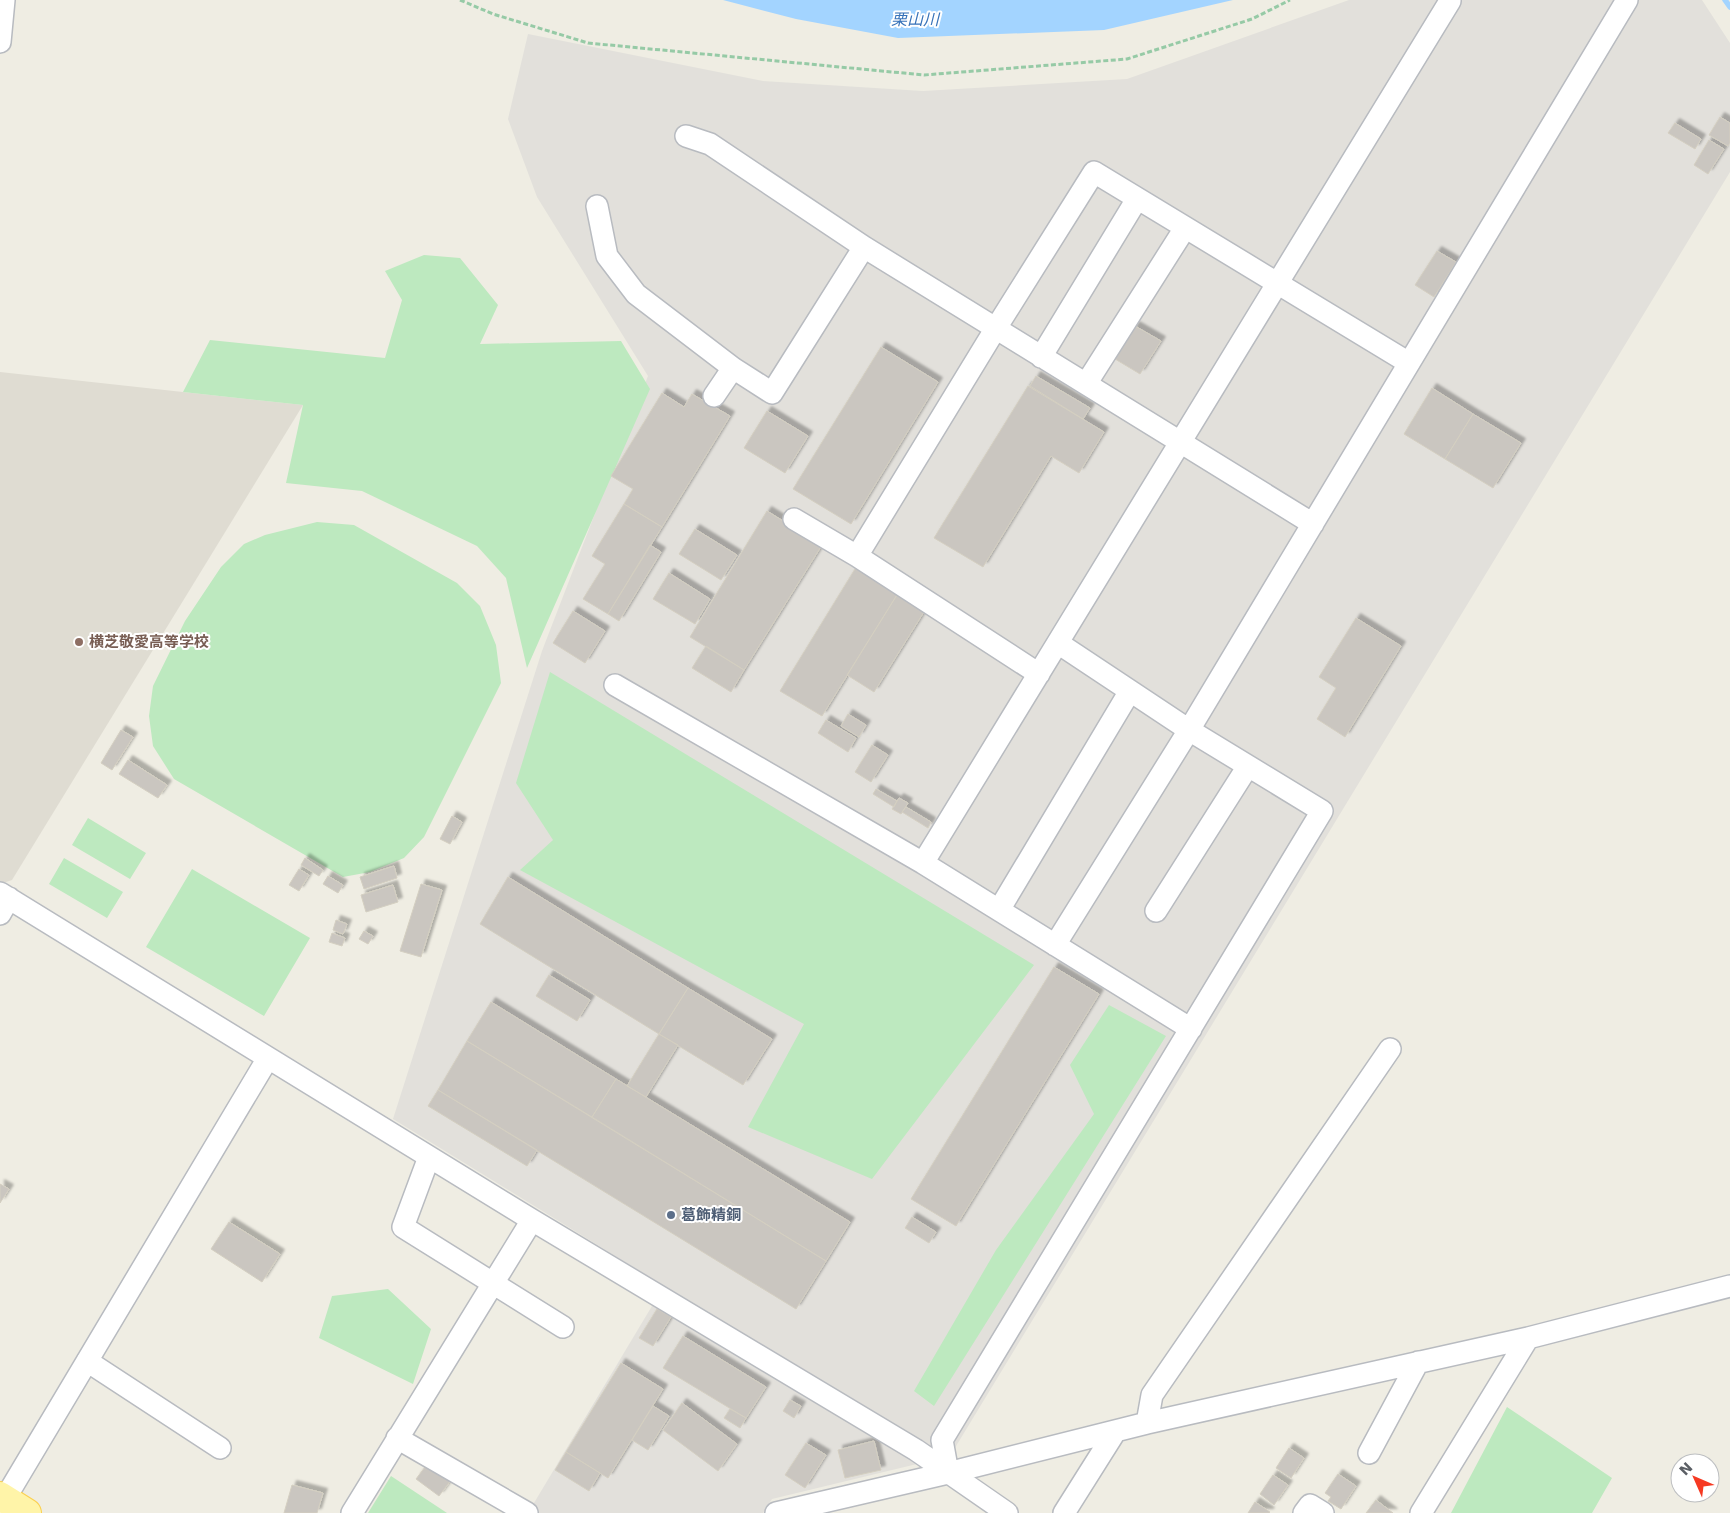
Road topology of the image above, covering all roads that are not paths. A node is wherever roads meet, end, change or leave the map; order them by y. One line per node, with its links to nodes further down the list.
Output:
1 (4, 0): 4 (street)
2 (1627, 0): 13 (street)
3 (1450, 1): 10 (street)
4 (0, 42)
5 (686, 136): 9 (street)
6 (1137, 198): 8 (street); 11 (street); 12 (street)
7 (597, 206): 14 (street)
8 (1185, 228): 10 (street); 15 (street)
9 (864, 247): 11 (street); 14 (street)
10 (1277, 284): 13 (street); 17 (street)
11 (996, 328): 12 (street); 20 (street)
12 (1042, 357): 15 (street)
13 (1409, 363): 19 (street)
14 (733, 368): 16 (street)
15 (1086, 384): 17 (street)
16 (714, 396)
17 (1180, 443): 19 (street); 21 (street)
18 (794, 519): 20 (street)
19 (1313, 524): 25 (street)
20 (857, 556): 22 (street)
21 (1058, 643): 22 (street); 24 (street)
22 (1039, 674): 27 (street)
23 (615, 685): 27 (street)
24 (1130, 691): 25 (street); 29 (street)
25 (1189, 730): 26 (street); 31 (street)
26 (1248, 766): 30 (street); 32 (street)
27 (923, 864): 29 (street)
28 (3, 902): 34 (street)
29 (999, 910): 31 (street)
30 (1156, 911)
31 (1055, 945): 32 (street)
32 (1191, 1029): 48 (street)
33 (1390, 1049): 43 (street)
34 (268, 1058): 35 (street); 41 (street)
35 (429, 1156): 36 (street); 37 (street)
36 (532, 1220): 37 (street); 48 (street)
37 (493, 1283): 39 (street); 45 (street)
38 (1730, 1286): 40 (street)
39 (563, 1327)
40 (1528, 1338): 42 (street); 57 (street)
41 (87, 1361): 46 (street); 49 (street)
42 (1418, 1362): 43 (street); 47 (street)
43 (1148, 1423): 44 (street)
44 (1115, 1432): 48 (street); 54 (street)
45 (396, 1438): 50 (street); 51 (street)
46 (220, 1448)
47 (1369, 1453)
48 (948, 1473): 52 (street); 53 (street)
49 (8, 1504)
50 (352, 1513)
51 (527, 1513)
52 (776, 1513)
53 (1007, 1513)
54 (1064, 1513)
55 (1304, 1513): 56 (street)
56 (1323, 1513)
57 (1422, 1513)

